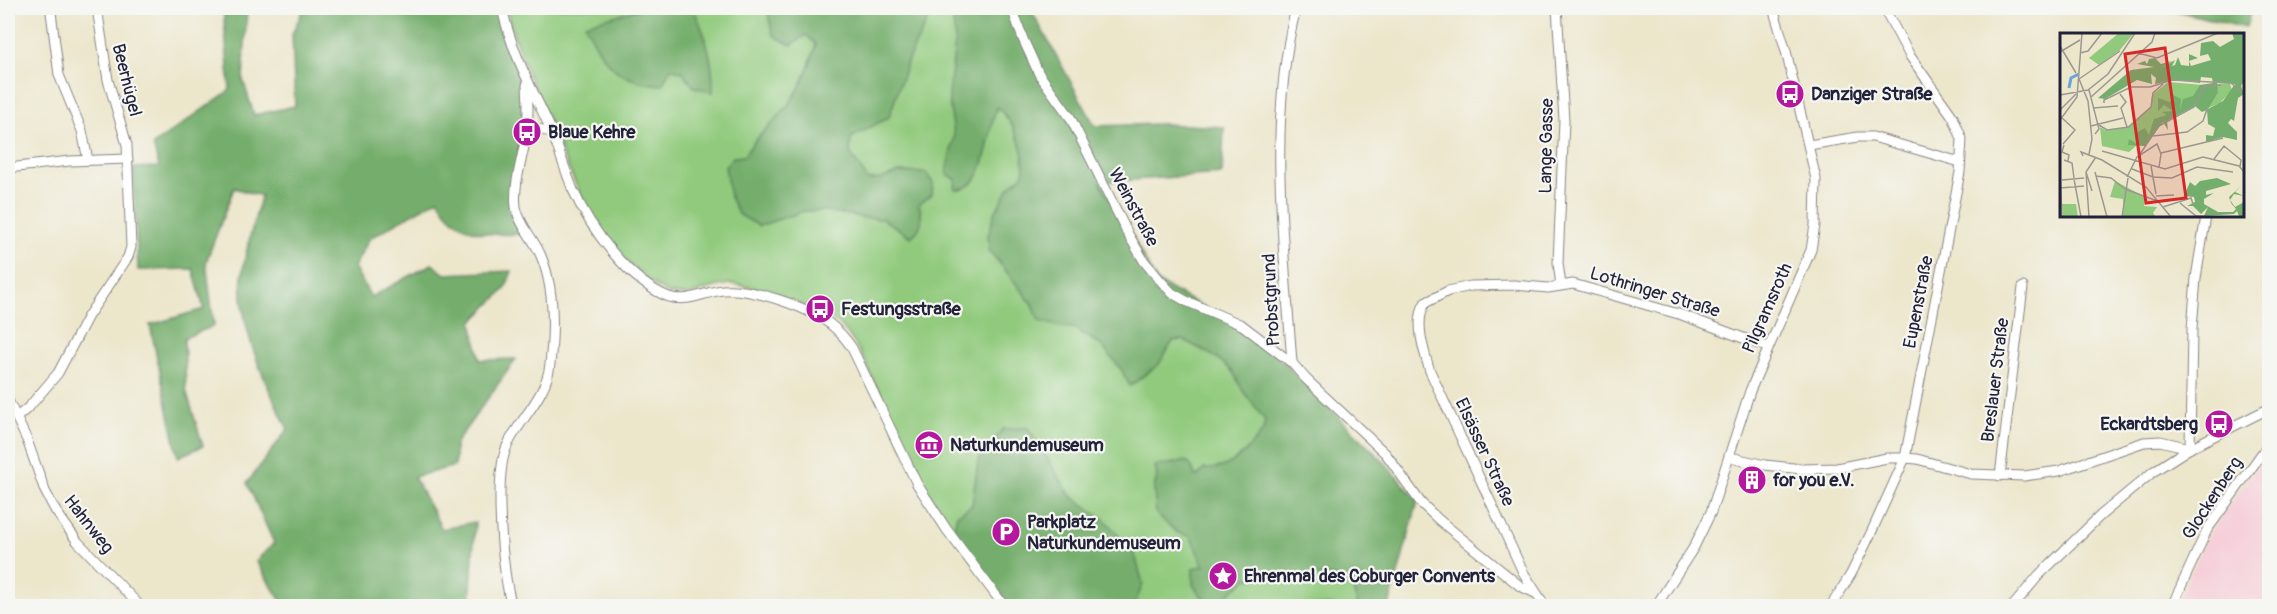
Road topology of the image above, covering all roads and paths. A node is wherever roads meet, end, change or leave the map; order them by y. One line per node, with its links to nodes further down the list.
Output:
1 (97, 8): 13 (street, Beerhügel)
2 (501, 8): 9 (street)
3 (1012, 8): 22 (street, Weinstraße)
4 (1296, 8): 22 (street, Probstgrund)
5 (1557, 8): 18 (street, Lange Gasse)
6 (1773, 8): 12 (street, Pilgramsroth)
7 (1884, 8): 15 (street, Eupenstraße)
8 (51, 12): 14 (street)
9 (527, 83): 10 (street); 11 (street)
10 (551, 132): 11 (street); 34 (street)
11 (526, 135): 33 (street)
12 (1809, 144): 15 (street); 21 (street, Pilgramsroth)
13 (128, 159): 14 (street); 25 (street, Beerhügel)
14 (88, 160): 16 (street)
15 (1960, 162): 29 (street, Eupenstraße)
16 (8, 168)
17 (2206, 218): 27 (street)
18 (1561, 285): 20 (street, Lothringer Straße); 21 (street, Lothringer Straße)
19 (2023, 287): 30 (street, Breslauer Straße)
20 (1425, 303): 31 (street, Elsässer Straße)
21 (1767, 347): 28 (street, Pilgramsroth)
22 (1292, 363): 31 (street, Probstgrund)
23 (8, 400): 25 (street, Hahnweg)
24 (2270, 408): 27 (street)
25 (17, 417): 32 (street, Hahnweg)
26 (2270, 442): 39 (street, Glockenberg)
27 (2190, 448): 30 (street); 38 (street)
28 (1731, 457): 29 (street); 36 (street, Pilgramsroth)
29 (1905, 458): 30 (street); 37 (street, Eupenstraße)
30 (2000, 476)
31 (1535, 593): 35 (street, Elsässer Straße)
32 (140, 606)
33 (512, 606)
34 (1004, 606)
35 (1545, 606)
36 (1656, 606)
37 (1831, 606)
38 (2013, 606)
39 (2172, 606)

